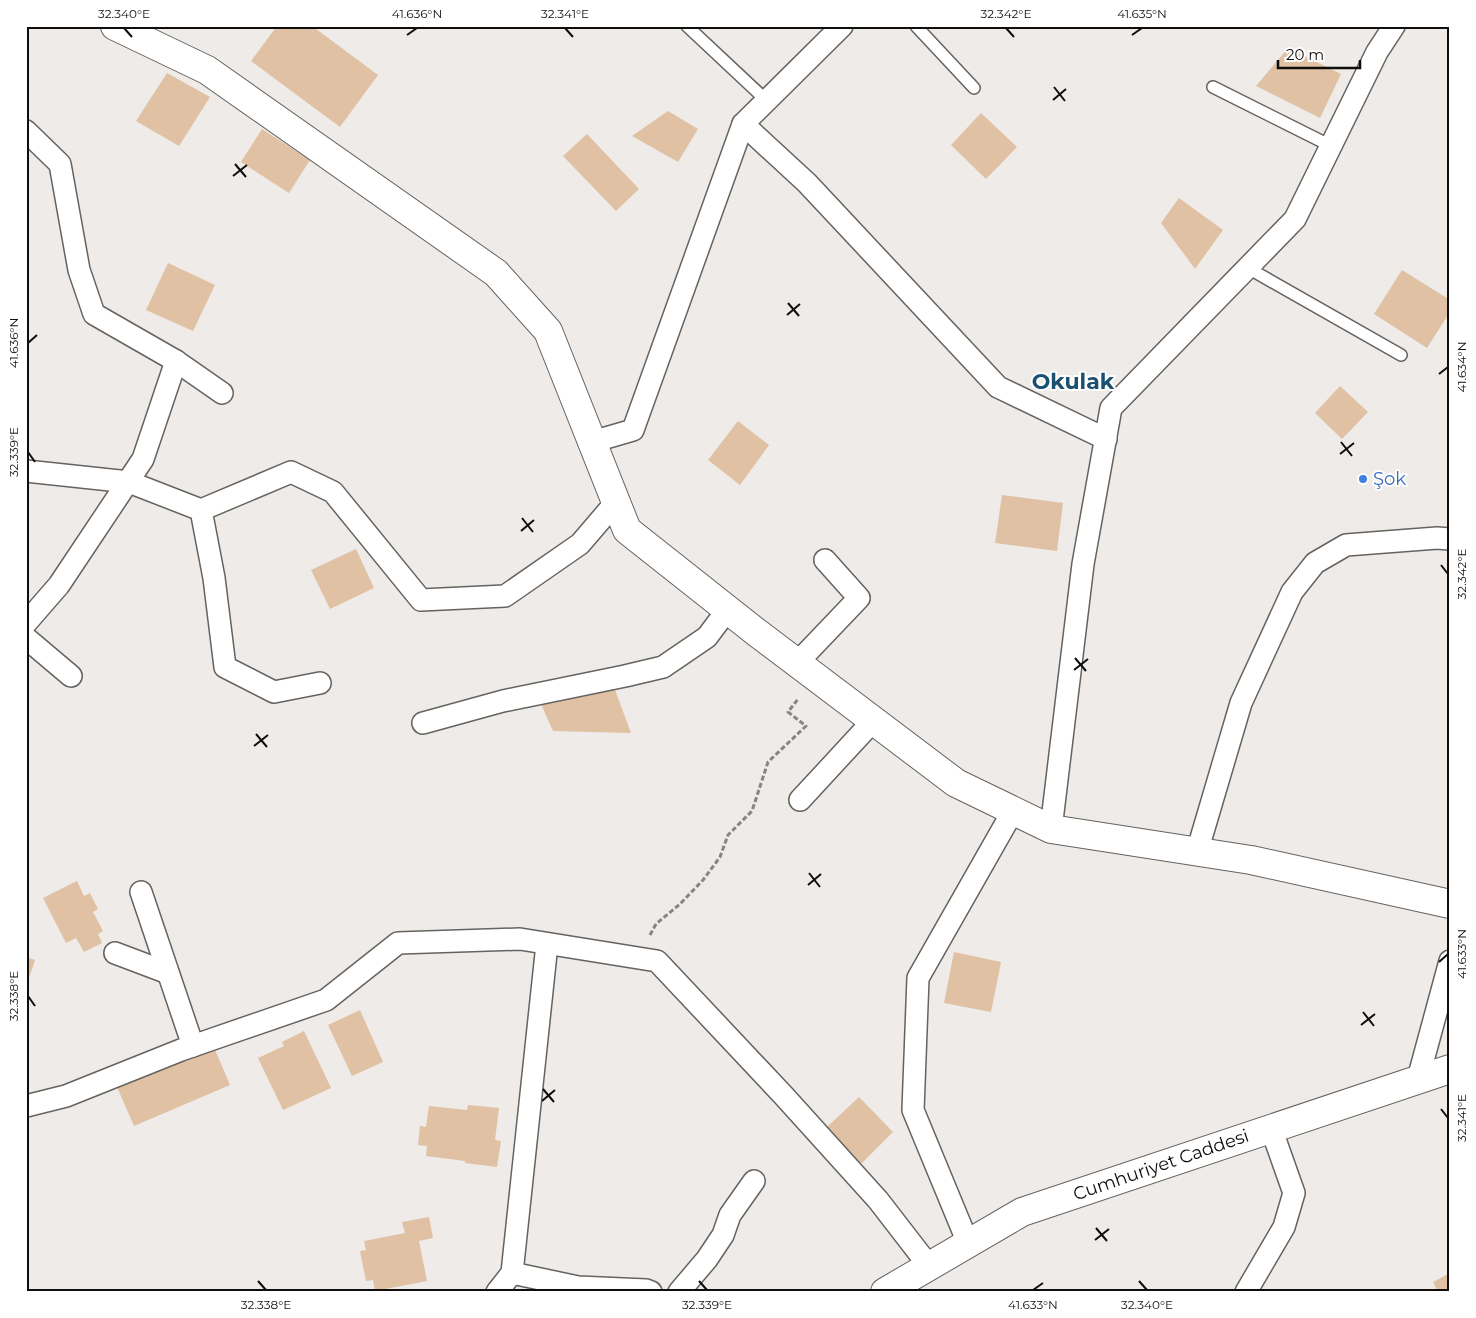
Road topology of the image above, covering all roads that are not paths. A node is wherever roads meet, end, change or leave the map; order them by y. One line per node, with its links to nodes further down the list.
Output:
1 (115, 26): 17 (street)
2 (687, 26): 8 (lane)
3 (842, 26): 8 (street)
4 (916, 26): 7 (lane)
5 (1394, 26): 11 (street)
6 (1213, 87): 11 (lane)
7 (974, 88)
8 (767, 101): 9 (street)
9 (743, 124): 16 (street); 17 (street)
10 (26, 131): 14 (street)
11 (1331, 146): 12 (street)
12 (1248, 268): 13 (lane); 16 (street)
13 (1401, 355)
14 (176, 360): 15 (street); 19 (street)
15 (222, 393)
16 (1106, 439): 34 (street)
17 (592, 442): 20 (street)
18 (26, 471): 19 (street)
19 (129, 482): 21 (street); 25 (street)
20 (616, 502): 21 (street); 24 (street)
21 (201, 510): 29 (street)
22 (1450, 539): 35 (street)
23 (825, 560): 27 (street)
24 (728, 609): 27 (street); 31 (street)
25 (26, 623)
26 (26, 638): 28 (street)
27 (806, 670): 30 (street)
28 (71, 676)
29 (320, 683)
30 (873, 721): 32 (street); 33 (street)
31 (423, 723)
32 (800, 800)
33 (1013, 811): 34 (street); 48 (street)
34 (1051, 829): 35 (street)
35 (1197, 852): 37 (street)
36 (141, 892): 41 (street)
37 (1450, 904)
38 (547, 944): 42 (street); 49 (street); 50 (street)
39 (115, 953): 41 (street)
40 (1450, 961): 44 (street)
41 (168, 973): 42 (street)
42 (193, 1046): 45 (street)
43 (1450, 1069): 44 (street, Cumhuriyet Caddesi)
44 (1418, 1079): 46 (street, Cumhuriyet Caddesi)
45 (26, 1106)
46 (1271, 1128): 48 (street, Cumhuriyet Caddesi); 55 (street)
47 (754, 1182): 53 (street)
48 (968, 1243): 49 (street, Cumhuriyet Caddesi)
49 (929, 1266): 54 (street, Cumhuriyet Caddesi)
50 (512, 1273): 51 (street); 52 (street)
51 (498, 1292)
52 (651, 1292)
53 (679, 1292)
54 (885, 1292)
55 (1246, 1292)

